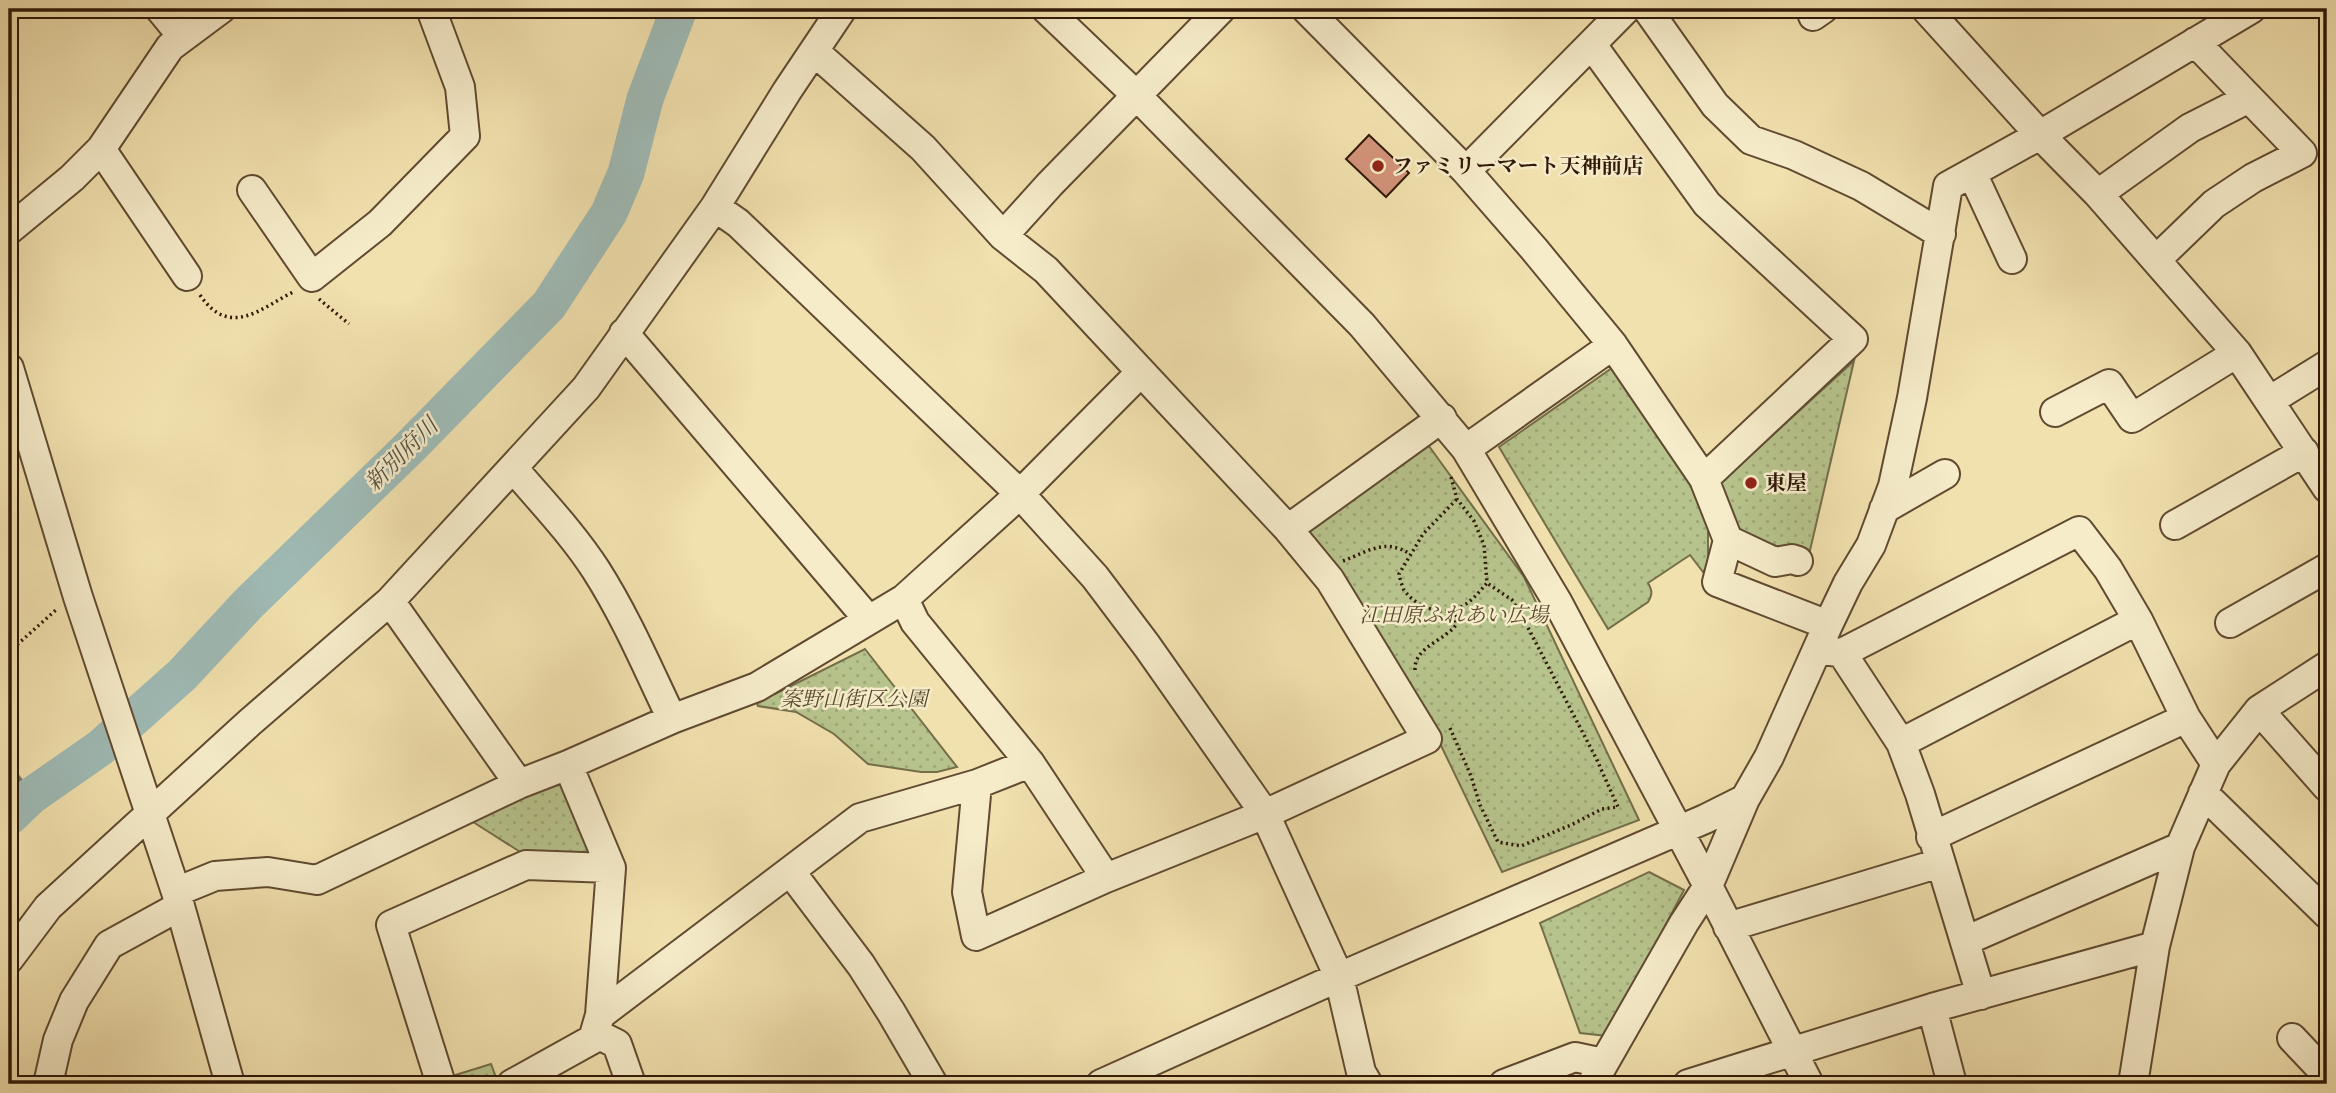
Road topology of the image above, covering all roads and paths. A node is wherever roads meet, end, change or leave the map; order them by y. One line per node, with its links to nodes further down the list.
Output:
1 (160, 9): 12 (street)
2 (221, 9): 12 (street)
3 (431, 9): 22 (street)
4 (842, 9): 15 (street)
5 (1046, 9): 16 (street)
6 (1221, 9): 16 (street)
7 (1307, 9): 20 (street)
8 (1626, 9): 14 (street)
9 (1647, 9): 26 (street)
10 (1926, 9): 18 (street)
11 (2251, 9): 13 (street)
12 (183, 37): 19 (street)
13 (2195, 42): 17 (street); 18 (street)
14 (1592, 45): 20 (street); 48 (street)
15 (815, 52): 24 (street); 27 (street)
16 (1137, 96): 27 (street); 42 (street)
17 (2249, 98): 23 (street); 29 (street)
18 (2039, 135): 21 (street); 23 (street)
19 (101, 149): 25 (street); 30 (street)
20 (1466, 171): 35 (street)
21 (1972, 173): 26 (street); 28 (street)
22 (252, 190)
23 (2098, 194): 29 (street)
24 (715, 207): 34 (street); 50 (street)
25 (9, 230)
26 (1941, 234): 52 (street)
27 (1003, 236): 39 (street)
28 (2012, 259)
29 (2157, 260): 36 (street)
30 (187, 276): 31 (path)
31 (306, 293)
32 (315, 297): 33 (path)
33 (349, 324)
34 (624, 333): 45 (street); 65 (street)
35 (1613, 345): 43 (street); 48 (street)
36 (2237, 353): 40 (street); 41 (street)
37 (2327, 365): 40 (street)
38 (9, 368): 61 (street)
39 (1141, 372): 50 (street); 54 (street)
40 (2269, 401): 44 (street)
41 (2055, 412)
42 (1442, 418): 43 (street); 54 (street)
43 (1466, 449): 87 (street)
44 (2304, 452): 49 (street); 53 (street)
45 (514, 470): 63 (street); 74 (street)
46 (1945, 474): 52 (street)
47 (1451, 477): 51 (path)
48 (1704, 479): 55 (street)
49 (2327, 488)
50 (1020, 494): 62 (street); 86 (street)
51 (1457, 499): 56 (path); 60 (path)
52 (1884, 509): 68 (street)
53 (2175, 525)
54 (1288, 529): 86 (street)
55 (1728, 540): 57 (street); 68 (street)
56 (1411, 555): 58 (path); 64 (path)
57 (1798, 561)
58 (1338, 562)
59 (2327, 568): 67 (street)
60 (1487, 583): 64 (path); 75 (path)
61 (78, 594): 69 (path); 85 (street)
62 (904, 599): 65 (street); 77 (street)
63 (390, 601): 80 (street); 85 (street)
64 (1455, 610): 71 (path)
65 (868, 619): 74 (street)
66 (2138, 620): 68 (street); 73 (street); 76 (street)
67 (2230, 623)
68 (1830, 642): 76 (street); 84 (street)
69 (9, 652)
70 (2327, 666): 72 (street)
71 (1422, 681)
72 (2259, 710): 78 (street); 82 (street)
73 (2186, 718): 78 (street); 89 (street)
74 (672, 719): 79 (street)
75 (1449, 726)
76 (1901, 743): 89 (street)
77 (1030, 763): 81 (street); 92 (street)
78 (2216, 764): 83 (street)
79 (568, 765): 80 (street); 90 (street)
80 (519, 784): 94 (street)
81 (977, 784): 91 (street); 92 (street)
82 (2327, 787)
83 (2203, 793): 88 (street); 95 (street)
84 (1745, 799): 87 (street); 93 (street)
85 (147, 805): 94 (street); 99 (street)
86 (1265, 814): 92 (street); 100 (street)
87 (1678, 831): 93 (street); 100 (street)
88 (2180, 847): 97 (street); 98 (street)
89 (1936, 850): 96 (street); 97 (street)
90 (611, 868): 103 (street); 110 (street)
91 (790, 871): 103 (street); 113 (street)
92 (1106, 878)
93 (1708, 886): 96 (street); 106 (street)
94 (178, 899): 108 (street); 109 (street)
95 (2327, 914)
96 (1728, 928): 105 (street)
97 (1965, 941): 101 (street)
98 (2155, 946): 101 (street); 120 (street)
99 (9, 959)
100 (1339, 977): 114 (street); 115 (street)
101 (1981, 995): 102 (street)
102 (1932, 1008): 105 (street); 119 (street)
103 (597, 1024): 111 (street); 112 (street)
104 (2292, 1038): 107 (street)
105 (1793, 1050): 117 (street); 118 (street)
106 (1598, 1074): 116 (street)
107 (2327, 1075)
108 (48, 1084)
109 (230, 1084)
110 (441, 1084)
111 (512, 1084)
112 (631, 1084)
113 (933, 1084)
114 (1101, 1084)
115 (1368, 1084)
116 (1504, 1084)
117 (1688, 1084)
118 (1809, 1084)
119 (1952, 1084)
120 (2133, 1084)

